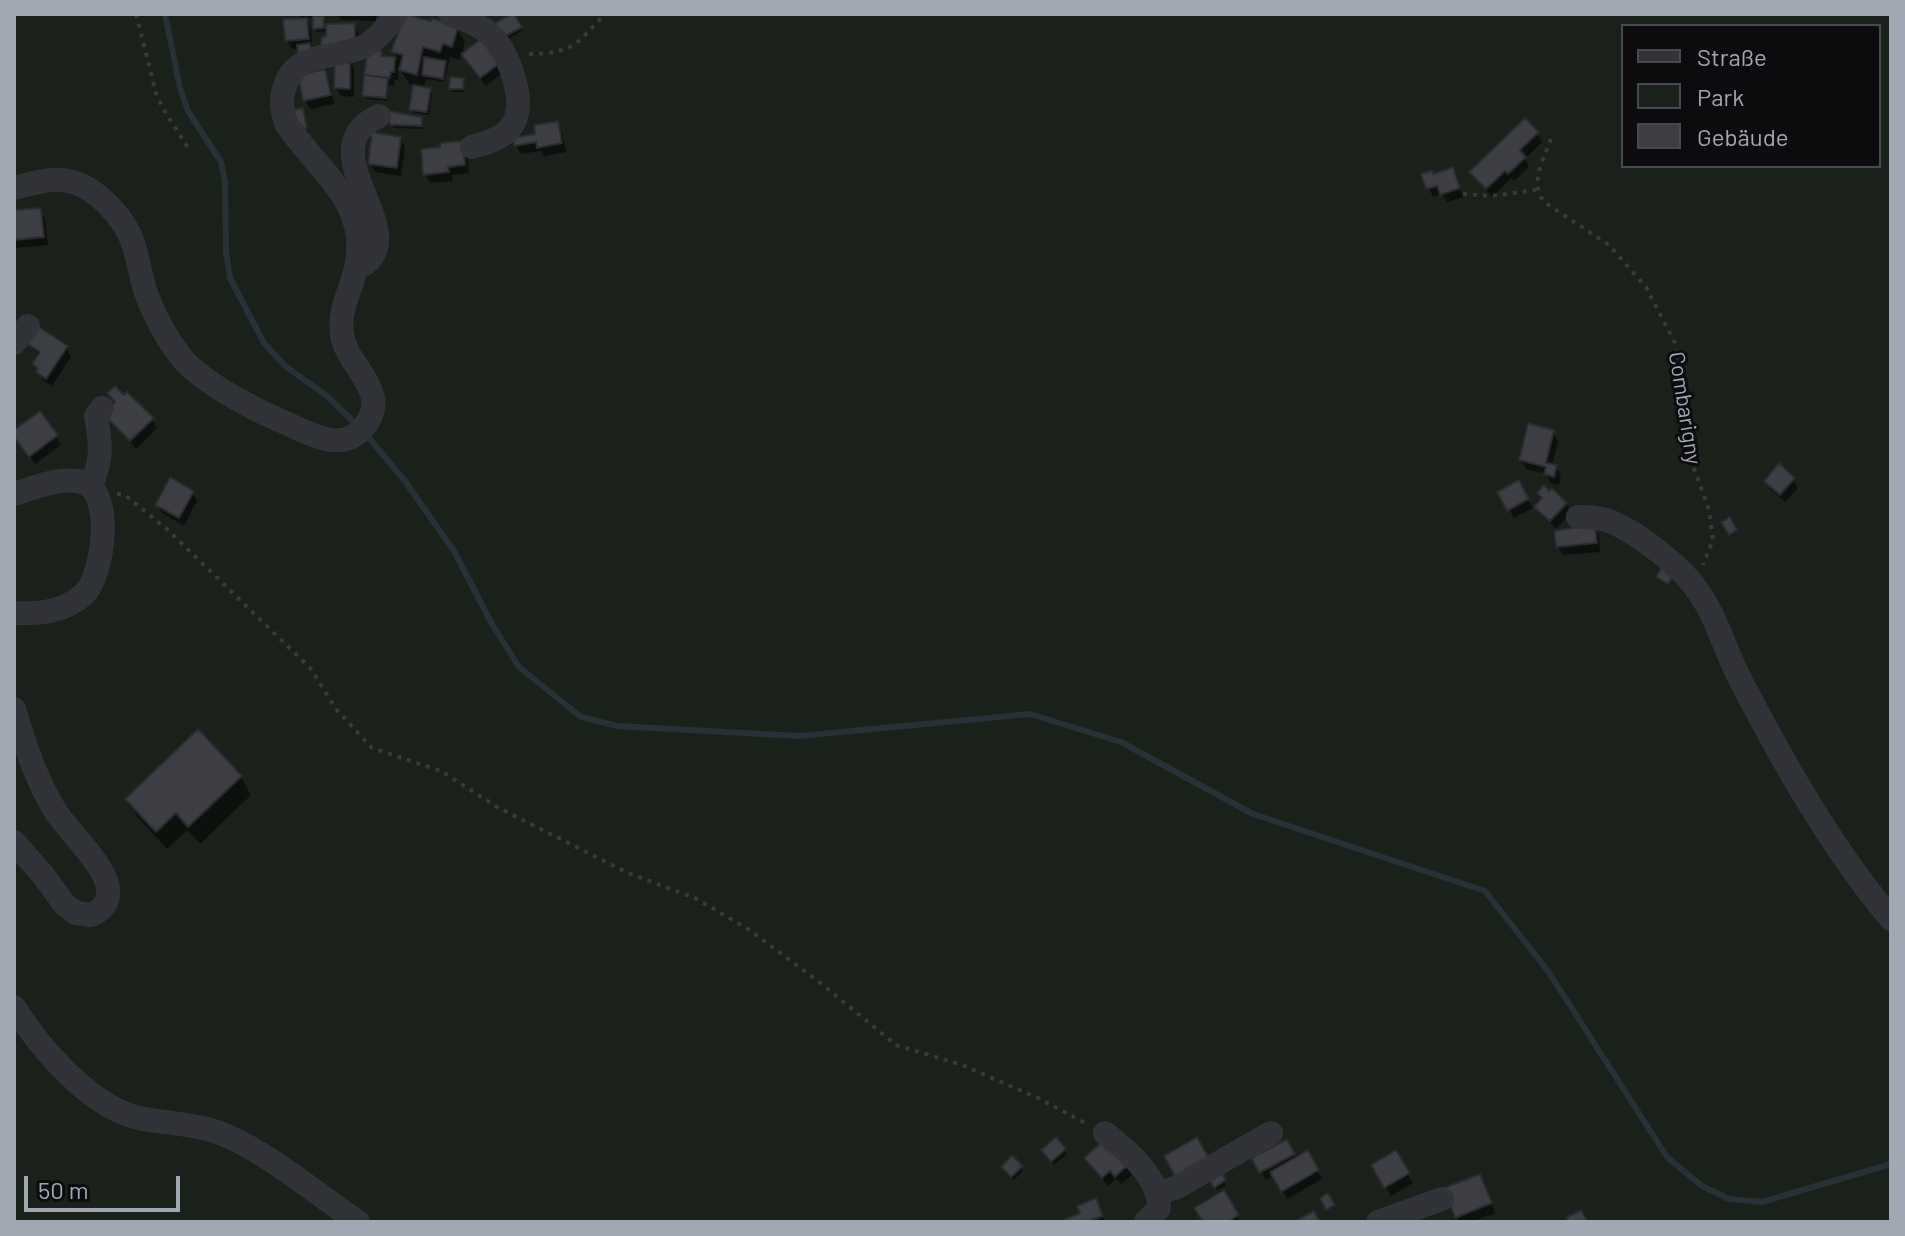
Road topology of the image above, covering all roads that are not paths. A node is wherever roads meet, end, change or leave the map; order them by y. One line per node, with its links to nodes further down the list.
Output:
1 (396, 14): 6 (street)
2 (450, 14): 4 (street)
3 (379, 116): 6 (street)
4 (472, 147)
5 (14, 188): 6 (street)
6 (357, 266)
7 (102, 408): 8 (street)
8 (93, 490): 9 (street); 11 (street)
9 (14, 494)
10 (1578, 517): 14 (street)
11 (14, 613)
12 (14, 709): 13 (street)
13 (14, 842)
14 (1891, 919)
15 (14, 1007): 20 (street)
16 (1105, 1133): 18 (street)
17 (1271, 1133): 18 (street)
18 (1157, 1194): 21 (street)
19 (1442, 1199): 22 (street)
20 (358, 1222)
21 (1146, 1222)
22 (1378, 1222)

